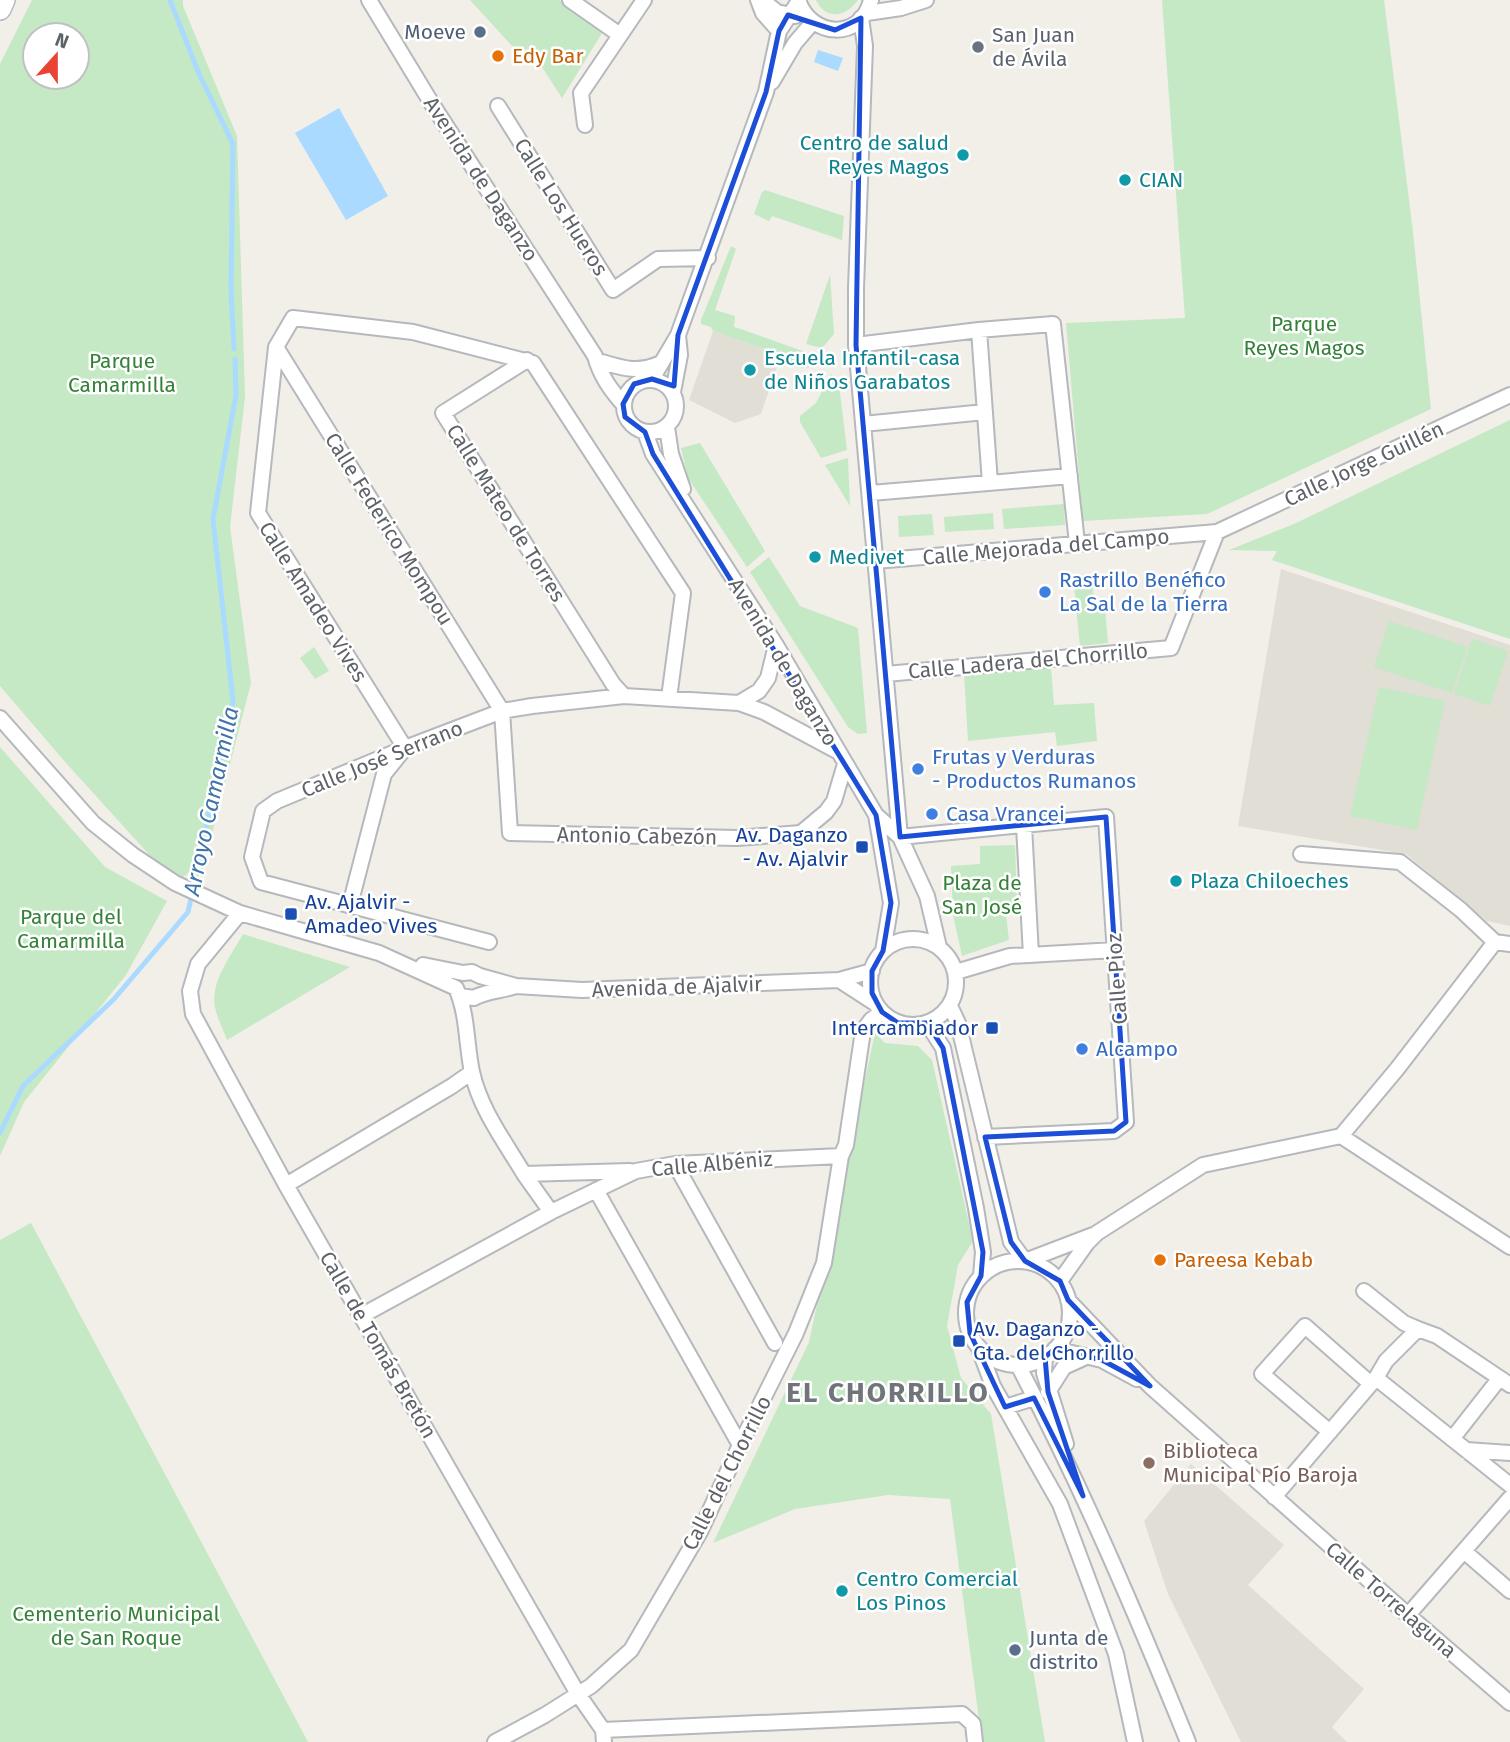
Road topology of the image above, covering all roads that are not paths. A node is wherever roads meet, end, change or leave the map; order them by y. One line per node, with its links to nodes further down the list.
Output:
1 (4, 0): 8 (street)
2 (369, 0): 22 (street, Avenida de Daganzo)
3 (570, 0): 13 (street)
4 (644, 0): 13 (street)
5 (760, 0): 10 (street); 12 (street)
6 (926, 0): 9 (street)
7 (799, 1): 10 (street); 11 (street)
8 (0, 9)
9 (866, 10): 11 (street); 20 (street)
10 (788, 15): 11 (street); 12 (street)
11 (811, 21): 14 (street)
12 (779, 32): 14 (street)
13 (620, 35): 16 (street)
14 (766, 92): 17 (street)
15 (498, 106): 17 (street, Calle Los Hueros)
16 (585, 125)
17 (708, 258): 19 (street)
18 (979, 330): 20 (street); 30 (street); 34 (street)
19 (678, 335): 24 (street); 27 (street)
20 (856, 345): 31 (street)
21 (276, 347): 23 (street, Calle Amadeo Vives); 46 (street, Calle Federico Mompou); 48 (street, Calle Amadeo Vives)
22 (599, 359): 25 (street, Avenida de Daganzo); 29 (street, Avenida de Daganzo)
23 (527, 360): 43 (street, Calle Mateo de Torres); 44 (street)
24 (663, 363): 25 (street); 26 (street)
25 (633, 377): 26 (street); 29 (street)
26 (651, 379): 27 (street)
27 (673, 392): 32 (street)
28 (1510, 395): 38 (street, Calle Jorge Guillén)
29 (623, 404): 33 (street)
30 (985, 411): 31 (street); 35 (street)
31 (863, 424): 36 (street)
32 (667, 426): 33 (street); 37 (street, Avenida de Daganzo)
33 (646, 432): 37 (street, Avenida de Daganzo)
34 (1070, 476): 35 (street); 39 (street)
35 (990, 483): 36 (street)
36 (870, 493): 40 (street)
37 (690, 510): 41 (street, Avenida de Daganzo)
38 (1217, 532): 39 (street, Calle Mejorada del Campo); 42 (street, Calle Ladera del Chorrillo)
39 (1077, 543): 40 (street, Calle Mejorada del Campo)
40 (875, 561): 42 (street)
41 (776, 645): 45 (street); 49 (street, Avenida de Daganzo)
42 (886, 674): 52 (street)
43 (624, 696): 44 (street, Calle José Serrano); 46 (street, Calle José Serrano)
44 (668, 698): 45 (street, Calle José Serrano)
45 (739, 703): 49 (street, Calle José Serrano)
46 (502, 711): 48 (street, Calle José Serrano); 49 (street, Antonio Cabezón)
47 (0, 718): 55 (street)
48 (405, 748): 54 (street); 54 (street, Calle José Serrano)
49 (841, 757): 50 (street, Avenida de Daganzo)
50 (876, 815): 52 (street, Avenida de Daganzo); 61 (street, Avenida de Daganzo)
51 (1024, 826): 52 (street); 60 (street, Calle Pioz); 62 (street)
52 (900, 837): 59 (street, Avenida de Daganzo)
53 (1301, 854): 57 (street)
54 (350, 905): 56 (street, Calle José Serrano)
55 (240, 913): 63 (street); 83 (street, Calle de Tomás Bretón)
56 (489, 942)
57 (1495, 942): 58 (street); 77 (street)
58 (1510, 944)
59 (939, 947): 61 (street); 65 (street)
60 (1115, 950): 62 (street); 78 (street, Calle Pioz)
61 (883, 951): 64 (street)
62 (1031, 955): 65 (street)
63 (400, 961): 66 (street); 70 (street)
64 (872, 971): 68 (street, Avenida de Ajalvir); 73 (street)
65 (956, 972): 72 (street)
66 (463, 973): 67 (street); 70 (street)
67 (480, 976): 69 (street); 71 (street)
68 (839, 980): 69 (street, Avenida de Ajalvir); 73 (street)
69 (516, 986): 71 (street)
70 (458, 992): 71 (street); 74 (street)
71 (479, 995): 74 (street)
72 (950, 1006): 75 (street); 78 (street)
73 (879, 1008): 75 (street); 79 (street, Calle del Chorrillo)
74 (466, 1019): 76 (street)
75 (927, 1023): 89 (street)
76 (472, 1072): 82 (street); 83 (street)
77 (1341, 1136): 86 (street); 87 (street)
78 (985, 1138): 88 (street)
79 (841, 1156): 80 (street, Calle Albéniz); 107 (street, Calle del Chorrillo)
80 (675, 1164): 81 (street, Calle Albéniz); 95 (street)
81 (636, 1171): 82 (street); 84 (street, Calle Albéniz)
82 (524, 1174): 85 (street)
83 (286, 1185): 93 (street, Calle de Tomás Bretón)
84 (596, 1190): 85 (street, Calle Albéniz); 107 (street)
85 (551, 1212): 93 (street, Calle Albéniz)
86 (1097, 1233): 88 (street); 90 (street)
87 (1510, 1247)
88 (1025, 1261): 89 (street); 90 (street)
89 (981, 1276): 96 (street)
90 (1060, 1281): 92 (street)
91 (1364, 1292): 94 (street)
92 (1069, 1300): 97 (street); 102 (street, Calle Torrelaguna)
93 (361, 1316): 116 (street, Calle de Tomás Bretón)
94 (1418, 1329): 100 (street); 101 (street)
95 (775, 1343)
96 (978, 1346): 99 (street); 104 (street)
97 (1050, 1353): 98 (street); 99 (street); 103 (street)
98 (1086, 1357): 102 (street); 103 (street)
99 (1018, 1365): 103 (street)
100 (1373, 1381): 105 (street); 105 (street); 106 (street)
101 (1504, 1382): 106 (street)
102 (1150, 1386): 111 (street, Calle Torrelaguna)
103 (1041, 1395): 104 (street); 122 (street)
104 (1005, 1407): 121 (street)
105 (1330, 1432): 111 (street)
106 (1452, 1439): 108 (street)
107 (740, 1446): 116 (street, Calle del Chorrillo)
108 (1466, 1450): 109 (street); 110 (street)
109 (1510, 1453)
110 (1510, 1485)
111 (1274, 1497): 115 (street, Calle Torrelaguna)
112 (1510, 1498): 113 (street)
113 (1465, 1552): 114 (street); 115 (street)
114 (1510, 1591)
115 (1408, 1615): 117 (street, Calle Torrelaguna)
116 (578, 1694): 118 (street, Calle de Tomás Bretón); 119 (street, Calle del Chorrillo)
117 (1510, 1703)
118 (603, 1736): 120 (street)
119 (495, 1742)
120 (975, 1742)
121 (1137, 1742)
122 (1188, 1742)

